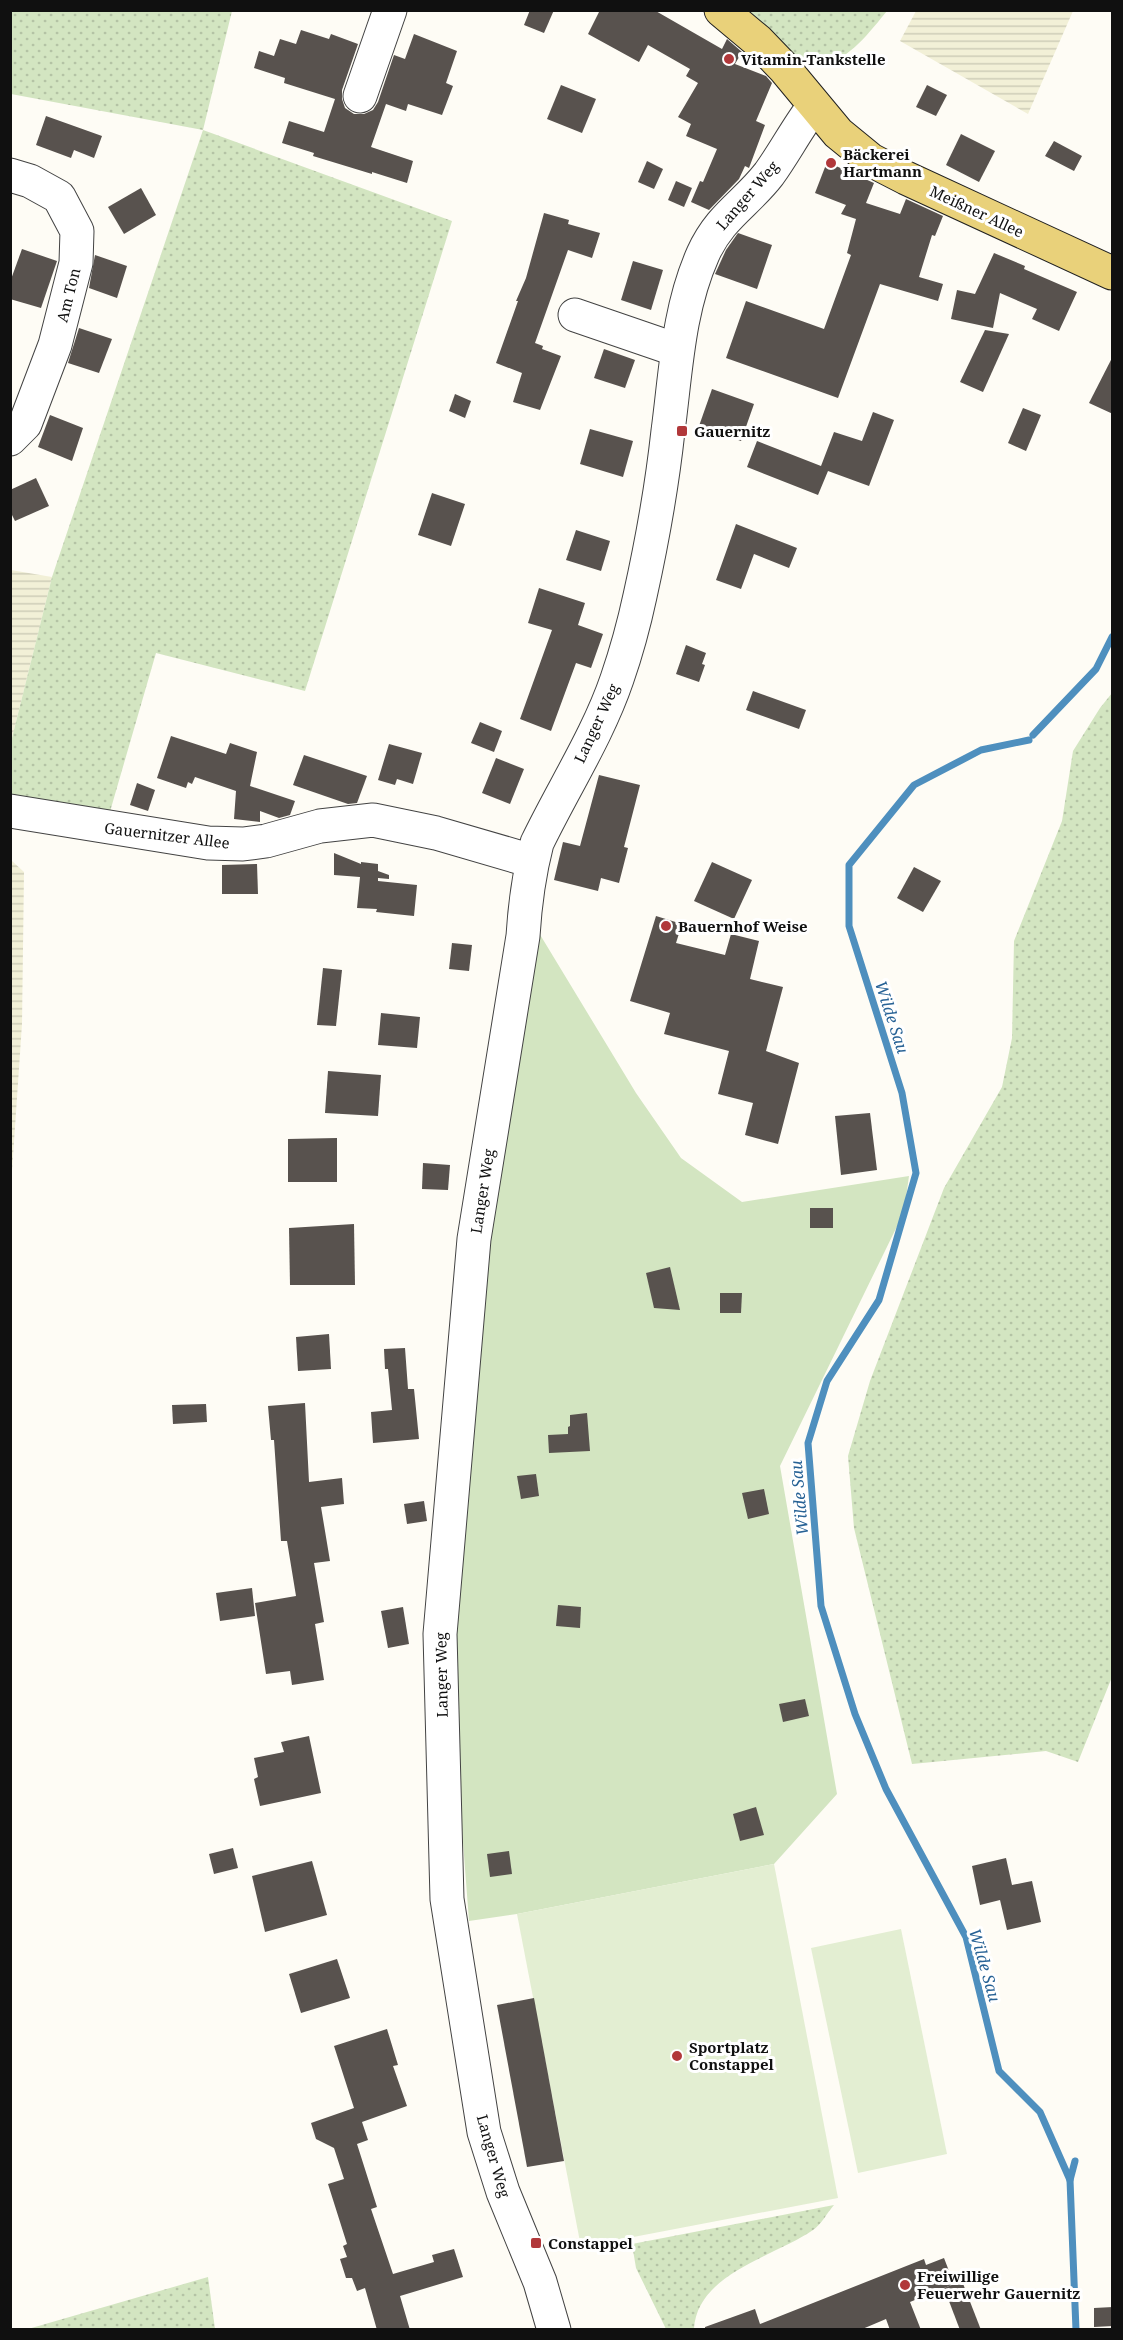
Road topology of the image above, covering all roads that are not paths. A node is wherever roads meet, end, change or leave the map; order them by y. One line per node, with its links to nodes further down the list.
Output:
1 (390, 10): 3 (street)
2 (721, 10): 4 (main road, Meißner Allee)
3 (360, 96)
4 (814, 106): 6 (main road, Meißner Allee); 8 (street, Langer Weg)
5 (10, 175): 9 (street, Am Ton)
6 (1113, 273)
7 (575, 315): 8 (street)
8 (677, 350): 11 (street, Langer Weg)
9 (10, 439)
10 (10, 811): 11 (street, Gauernitzer Allee)
11 (532, 861): 12 (street, Langer Weg)
12 (554, 2330)

